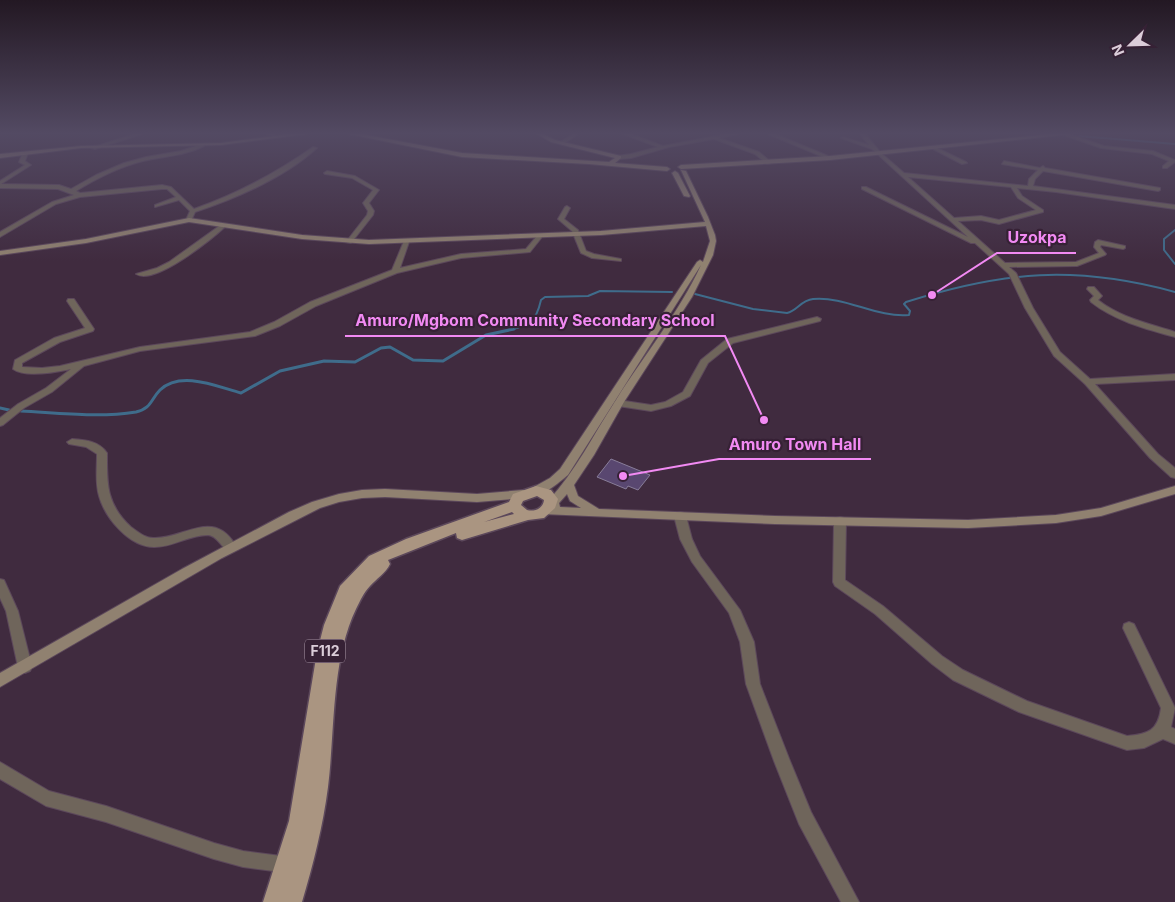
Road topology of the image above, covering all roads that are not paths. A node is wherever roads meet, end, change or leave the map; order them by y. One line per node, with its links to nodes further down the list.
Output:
1 (13, 176): 9 (street)
2 (100, 176): 14 (street)
3 (272, 176): 20 (street)
4 (347, 176): 28 (street)
5 (679, 176): 23 (street)
6 (904, 176): 10 (street); 22 (street)
7 (1035, 176): 12 (street)
8 (1085, 176): 13 (street)
9 (0, 184): 14 (street)
10 (1014, 187): 12 (street); 22 (street)
11 (864, 188): 30 (street)
12 (1030, 188): 18 (street)
13 (1158, 190)
14 (72, 191): 15 (street)
15 (79, 195): 16 (street); 25 (street)
16 (180, 198): 17 (street); 20 (street)
17 (156, 206)
18 (1175, 207)
19 (567, 208): 26 (street)
20 (193, 211): 21 (street)
21 (189, 220): 24 (street); 32 (street)
22 (953, 220): 30 (street)
23 (705, 224): 26 (street); 44 (street); 51 (street)
24 (224, 225): 28 (street); 36 (street)
25 (0, 234)
26 (577, 235): 27 (street); 33 (street)
27 (540, 237): 29 (street); 35 (street)
28 (349, 242): 29 (street)
29 (406, 242): 35 (street)
30 (978, 244): 34 (street)
31 (1123, 247): 34 (street)
32 (0, 253)
33 (620, 260)
34 (1003, 264): 43 (street)
35 (395, 271): 41 (street)
36 (140, 274)
37 (1091, 289): 40 (street)
38 (71, 301): 41 (street)
39 (817, 319): 44 (street)
40 (1175, 335)
41 (83, 363): 45 (street)
42 (1175, 377): 43 (street)
43 (1088, 382): 47 (street)
44 (618, 403): 48 (street)
45 (0, 423)
46 (72, 442): 57 (street)
47 (1175, 474)
48 (568, 486): 52 (street); 53 (street)
49 (1175, 490): 56 (street)
50 (473, 499): 51 (street); 55 (street); 57 (street)
51 (525, 502): 52 (main road); 52 (main road); 55 (main road, F112); 64 (main road, F112)
52 (549, 508): 53 (street)
53 (596, 513): 54 (street)
54 (680, 516): 56 (street); 67 (street)
55 (485, 517): 64 (main road, F112)
56 (840, 521): 62 (street)
57 (231, 548): 60 (street)
58 (0, 584): 60 (street)
59 (1129, 628): 62 (street)
60 (25, 666): 61 (street)
61 (0, 680)
62 (1169, 734)
63 (0, 770): 64 (street)
64 (295, 865): 65 (main road, F112); 66 (main road, F112)
65 (274, 902)
66 (291, 902)
67 (850, 902)

